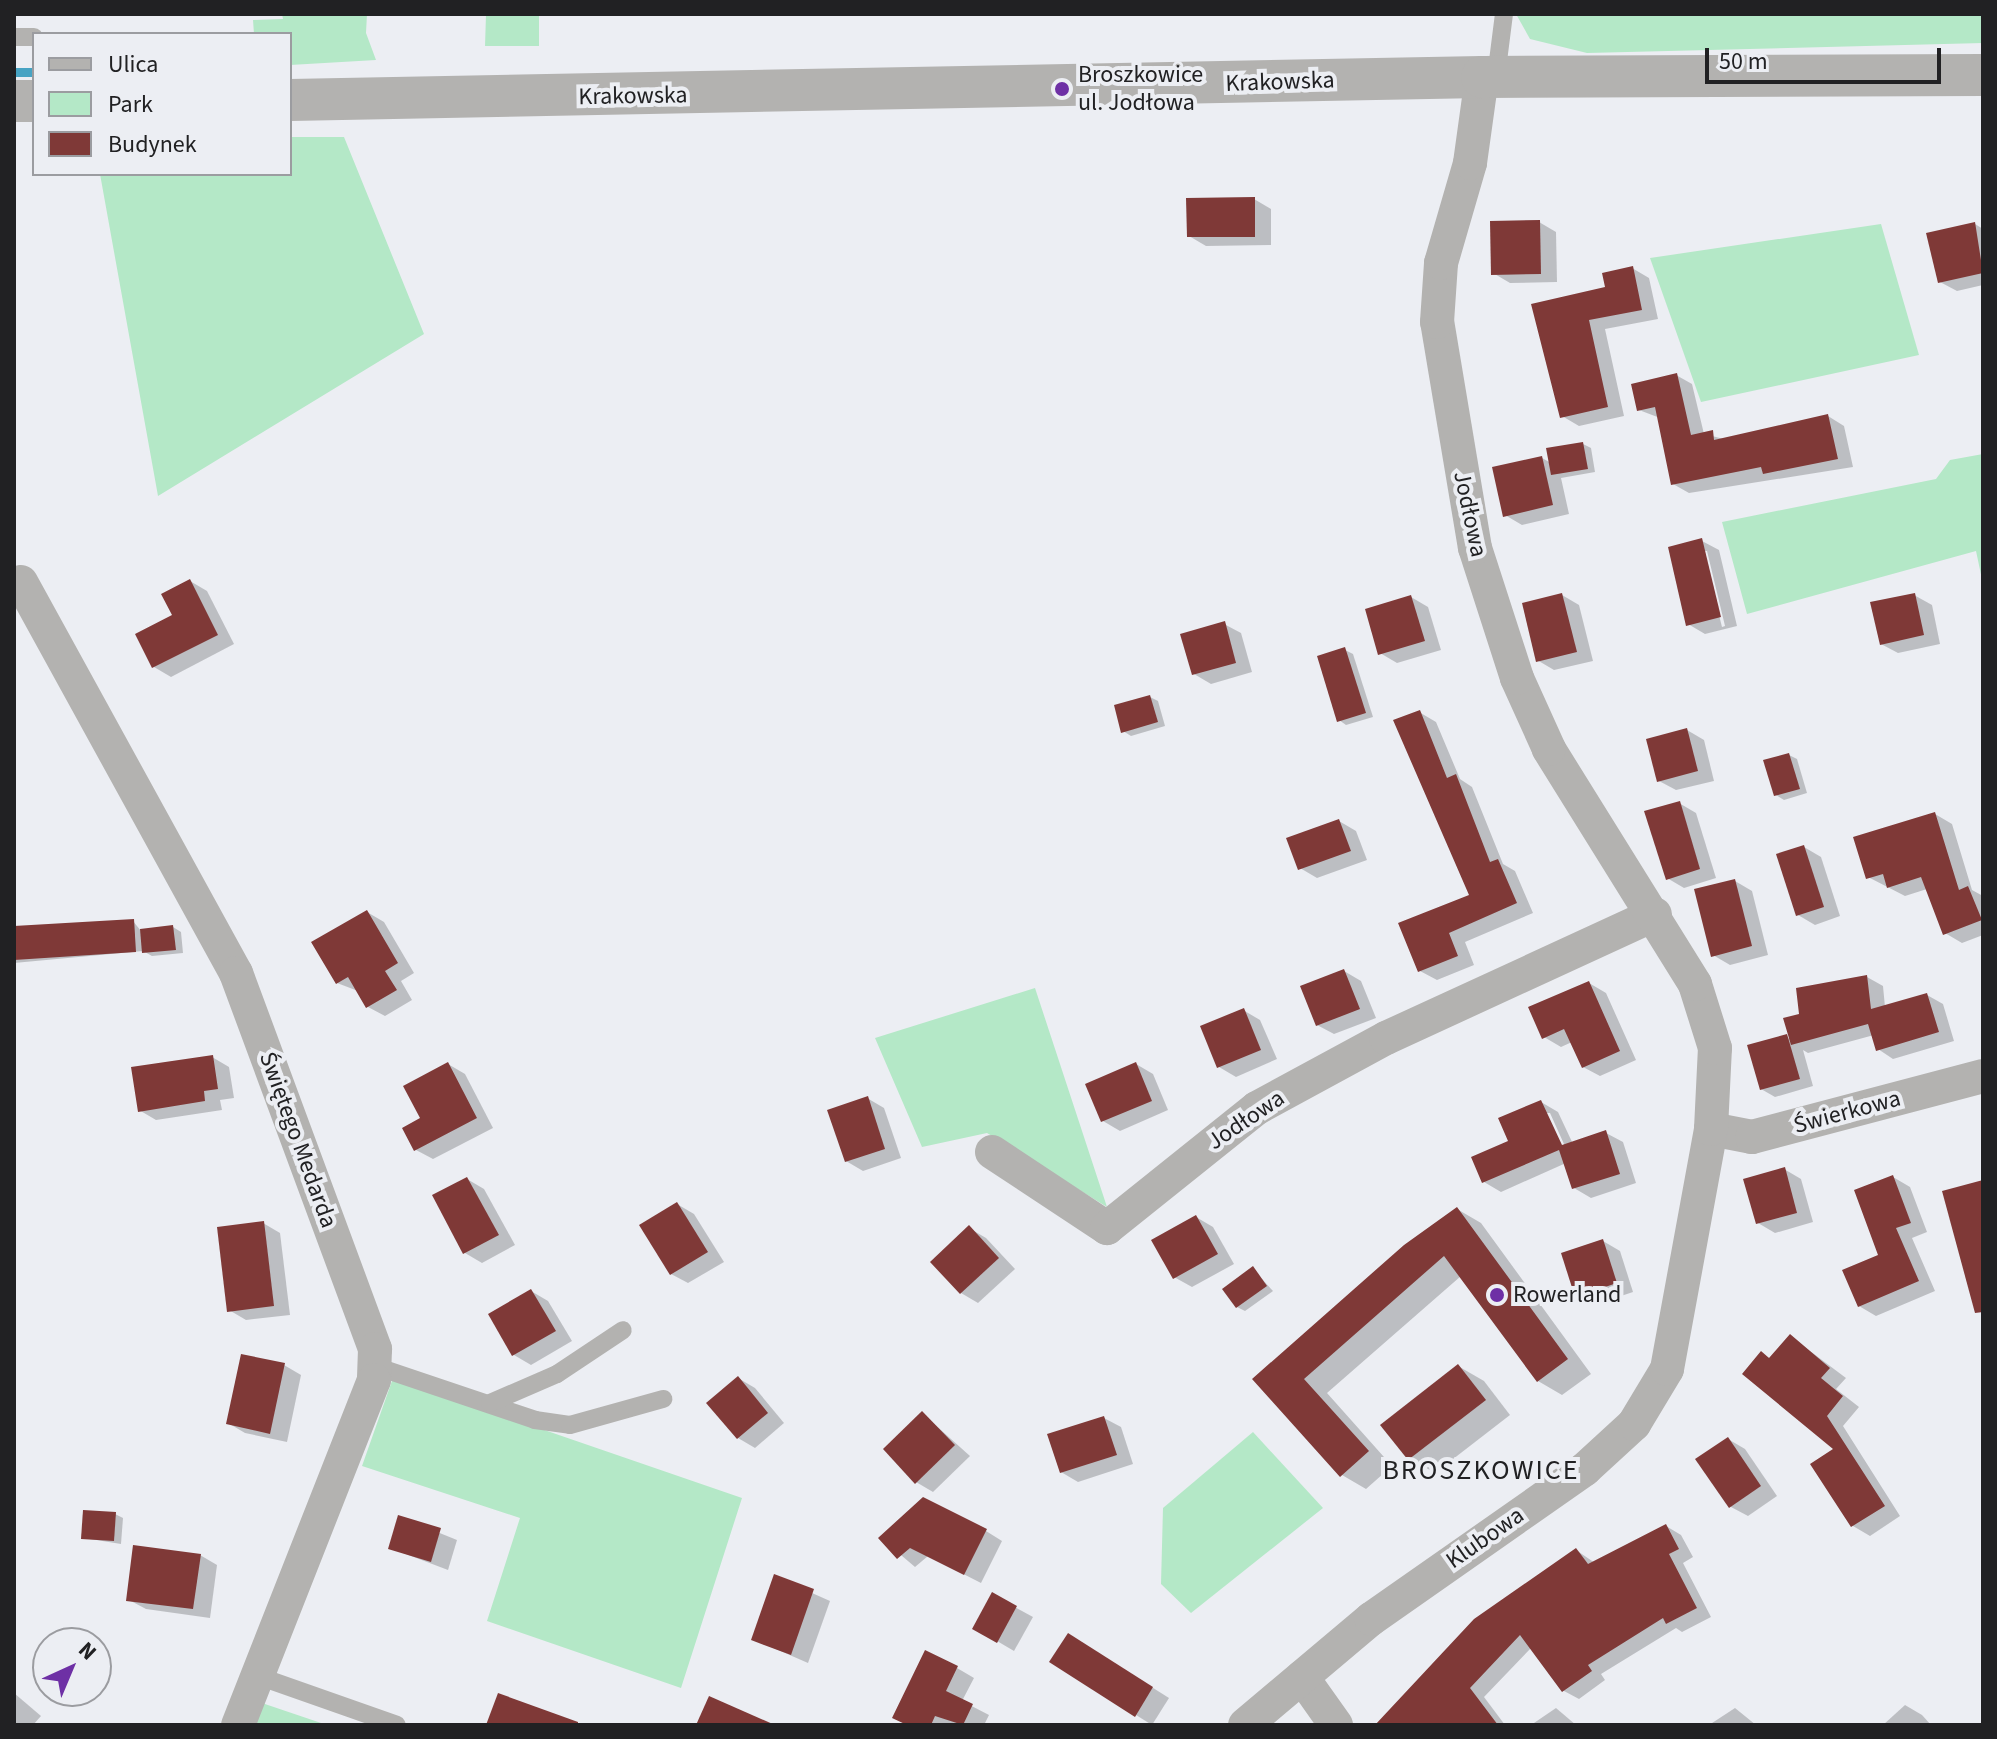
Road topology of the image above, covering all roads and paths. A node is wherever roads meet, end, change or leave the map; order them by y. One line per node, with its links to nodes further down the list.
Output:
1 (1504, 14): 3 (lane)
2 (1983, 75): 3 (street, Krakowska)
3 (1489, 77): 4 (street, Krakowska); 6 (street, Jodłowa)
4 (292, 100)
5 (21, 582): 11 (street, Świętego Medarda)
6 (1655, 914): 8 (street, Jodłowa); 9 (street, Jodłowa)
7 (1983, 1076): 8 (street, Świerkowa)
8 (1711, 1129): 15 (street, Klubowa)
9 (992, 1152)
10 (623, 1330): 13 (lane)
11 (375, 1366): 13 (lane); 14 (street, Świętego Medarda)
12 (663, 1399): 13 (lane)
13 (490, 1403)
14 (258, 1676): 16 (street, Świętego Medarda); 17 (lane)
15 (1302, 1677): 18 (street, Klubowa); 19 (street)
16 (238, 1725)
17 (397, 1725)
18 (1245, 1725)
19 (1336, 1725)

